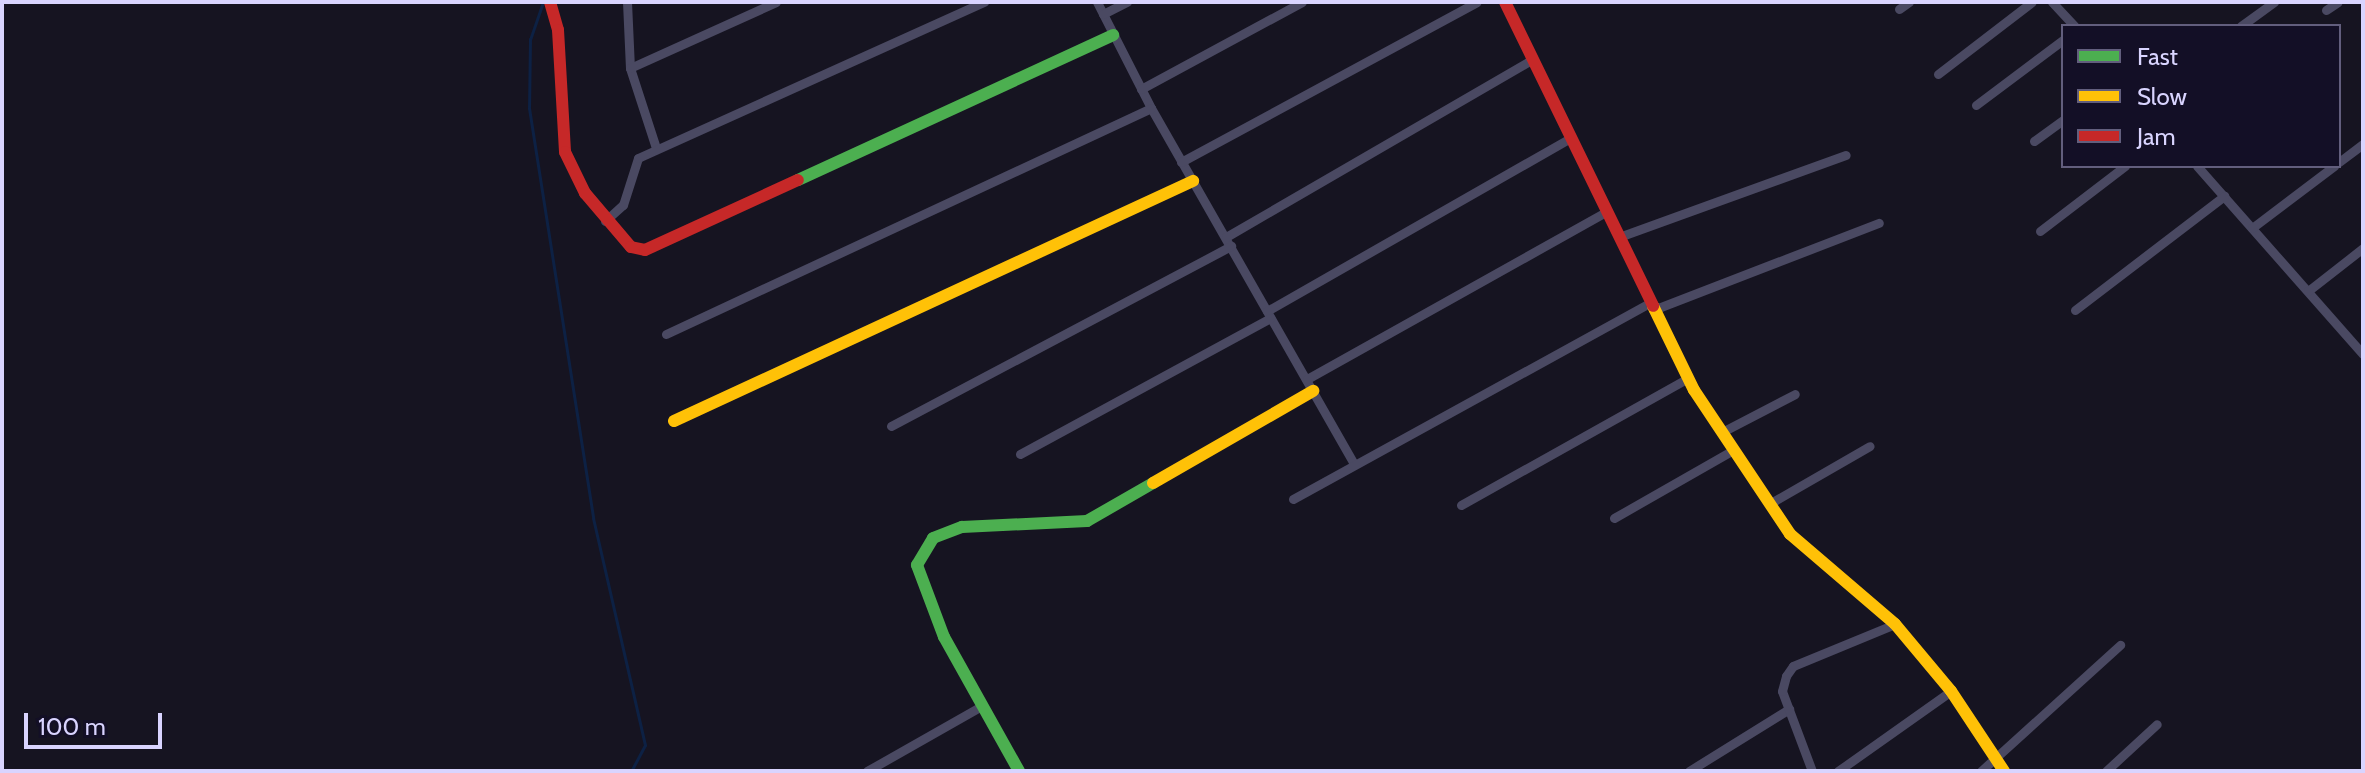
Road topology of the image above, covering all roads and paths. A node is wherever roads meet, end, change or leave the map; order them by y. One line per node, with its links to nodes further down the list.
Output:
1 (550, 2): 42 (street)
2 (627, 2): 23 (street)
3 (776, 2): 23 (street)
4 (984, 2): 32 (street)
5 (1097, 2): 17 (street)
6 (1127, 2): 17 (street)
7 (1302, 2): 25 (street)
8 (1477, 2): 35 (street)
9 (1505, 2): 22 (street)
10 (1909, 2): 15 (street)
11 (2032, 2): 24 (street)
12 (2052, 2): 18 (street)
13 (2274, 2): 19 (street)
14 (2338, 2): 16 (street)
15 (1899, 9)
16 (2326, 10)
17 (1103, 14): 20 (street)
18 (2072, 24)
19 (2244, 24)
20 (1113, 35): 25 (street); 42 (street)
21 (2061, 41): 26 (street)
22 (1533, 59): 29 (street); 47 (street)
23 (630, 68): 32 (street)
24 (1938, 74)
25 (1141, 89): 27 (street)
26 (1976, 105)
27 (1151, 108): 35 (street); 53 (street)
28 (2061, 121): 30 (street)
29 (1569, 139): 41 (street); 52 (street)
30 (2034, 141)
31 (2363, 144): 34 (street)
32 (656, 148): 42 (street)
33 (1846, 155): 46 (street)
34 (2341, 160)
35 (1181, 162): 39 (street)
36 (2122, 168): 45 (street)
37 (2199, 168): 40 (street)
38 (2331, 168): 44 (street)
39 (1193, 181): 47 (street); 58 (street)
40 (2224, 196): 44 (street); 51 (street)
41 (1607, 211): 46 (street); 56 (street)
42 (605, 221)
43 (1879, 223): 50 (street)
44 (2252, 228): 49 (street)
45 (2040, 231)
46 (1619, 237): 50 (street)
47 (1229, 242): 52 (street); 59 (street)
48 (2363, 248): 49 (street)
49 (2308, 291): 54 (street)
50 (1651, 307): 55 (street); 64 (street)
51 (2075, 310)
52 (1269, 314): 56 (street); 63 (street)
53 (666, 334)
54 (2363, 354)
55 (1688, 378): 60 (street); 67 (street)
56 (1310, 385): 64 (street); 72 (street)
57 (1795, 394): 60 (street)
58 (674, 421)
59 (891, 426)
60 (1722, 432): 62 (street)
61 (1870, 446): 66 (street)
62 (1733, 450): 66 (street); 68 (street)
63 (1020, 454)
64 (1354, 464): 65 (street)
65 (1293, 499)
66 (1769, 504): 69 (street)
67 (1461, 505)
68 (1614, 518)
69 (1895, 624): 71 (street); 73 (street)
70 (2120, 645): 75 (street)
71 (1951, 691): 75 (street); 80 (street)
72 (983, 705): 76 (street); 77 (street)
73 (1789, 709): 78 (street); 79 (street)
74 (2157, 724): 82 (street)
75 (2000, 766): 81 (street)
76 (867, 771)
77 (1019, 771)
78 (1689, 771)
79 (1812, 771)
80 (1838, 771)
81 (1981, 771)
82 (2106, 771)

